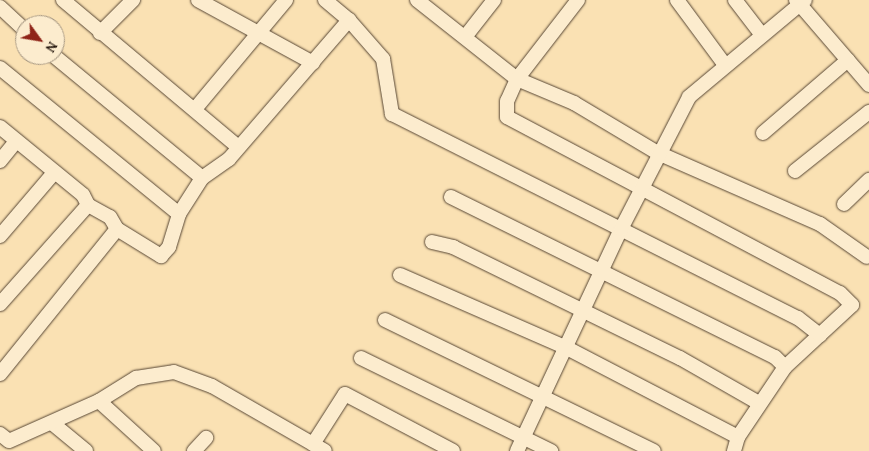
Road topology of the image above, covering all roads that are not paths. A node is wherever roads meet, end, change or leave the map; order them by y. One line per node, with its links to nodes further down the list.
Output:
1 (63, 0): 16 (street)
2 (133, 0): 16 (street)
3 (286, 0): 15 (street)
4 (325, 0): 13 (street)
5 (416, 0): 18 (street)
6 (494, 0): 18 (street)
7 (578, 0): 24 (street)
8 (677, 0): 22 (street)
9 (735, 0): 17 (street)
10 (204, 1): 15 (street)
11 (800, 1): 17 (street); 19 (street)
12 (0, 7): 14 (street)
13 (349, 20): 20 (street); 44 (street)
14 (15, 21)
15 (260, 32): 20 (street); 26 (street)
16 (100, 33): 26 (street)
17 (762, 36): 22 (street)
18 (465, 37): 24 (street)
19 (848, 60): 25 (street); 29 (street)
20 (313, 63): 31 (street)
21 (65, 65): 36 (street)
22 (725, 65): 32 (street)
23 (0, 68): 42 (street)
24 (518, 79): 32 (street); 38 (street)
25 (869, 85)
26 (195, 109): 31 (street)
27 (869, 112): 34 (street)
28 (0, 127): 30 (street)
29 (763, 133)
30 (16, 141): 33 (street); 35 (street)
31 (237, 146): 36 (street)
32 (658, 153): 38 (street); 47 (street)
33 (0, 161)
34 (795, 171)
35 (53, 174): 41 (street); 45 (street)
36 (202, 178): 42 (street)
37 (869, 180): 40 (street)
38 (642, 188): 44 (street); 53 (street)
39 (452, 198): 48 (street)
40 (844, 204)
41 (88, 205): 43 (street); 50 (street)
42 (179, 214): 43 (street)
43 (117, 228): 57 (street)
44 (621, 229): 48 (street); 53 (street)
45 (0, 236)
46 (432, 242): 51 (street)
47 (867, 257)
48 (602, 270): 51 (street); 56 (street)
49 (400, 275): 54 (street)
50 (0, 304)
51 (582, 310): 54 (street); 60 (street)
52 (385, 320): 58 (street)
53 (820, 335): 56 (street)
54 (565, 347): 58 (street); 64 (street)
55 (361, 358): 65 (street)
56 (785, 367): 60 (street)
57 (0, 374)
58 (540, 396): 65 (street); 73 (street)
59 (99, 401): 61 (street); 66 (street); 69 (street)
60 (759, 403): 64 (street)
61 (52, 423): 62 (street); 68 (street)
62 (4, 437): 67 (street)
63 (206, 438): 70 (street)
64 (736, 444)
65 (520, 445): 72 (street)
66 (319, 448): 71 (street)
67 (21, 451)
68 (86, 451)
69 (154, 451)
70 (194, 451)
71 (453, 451)
72 (551, 451)
73 (654, 451)

